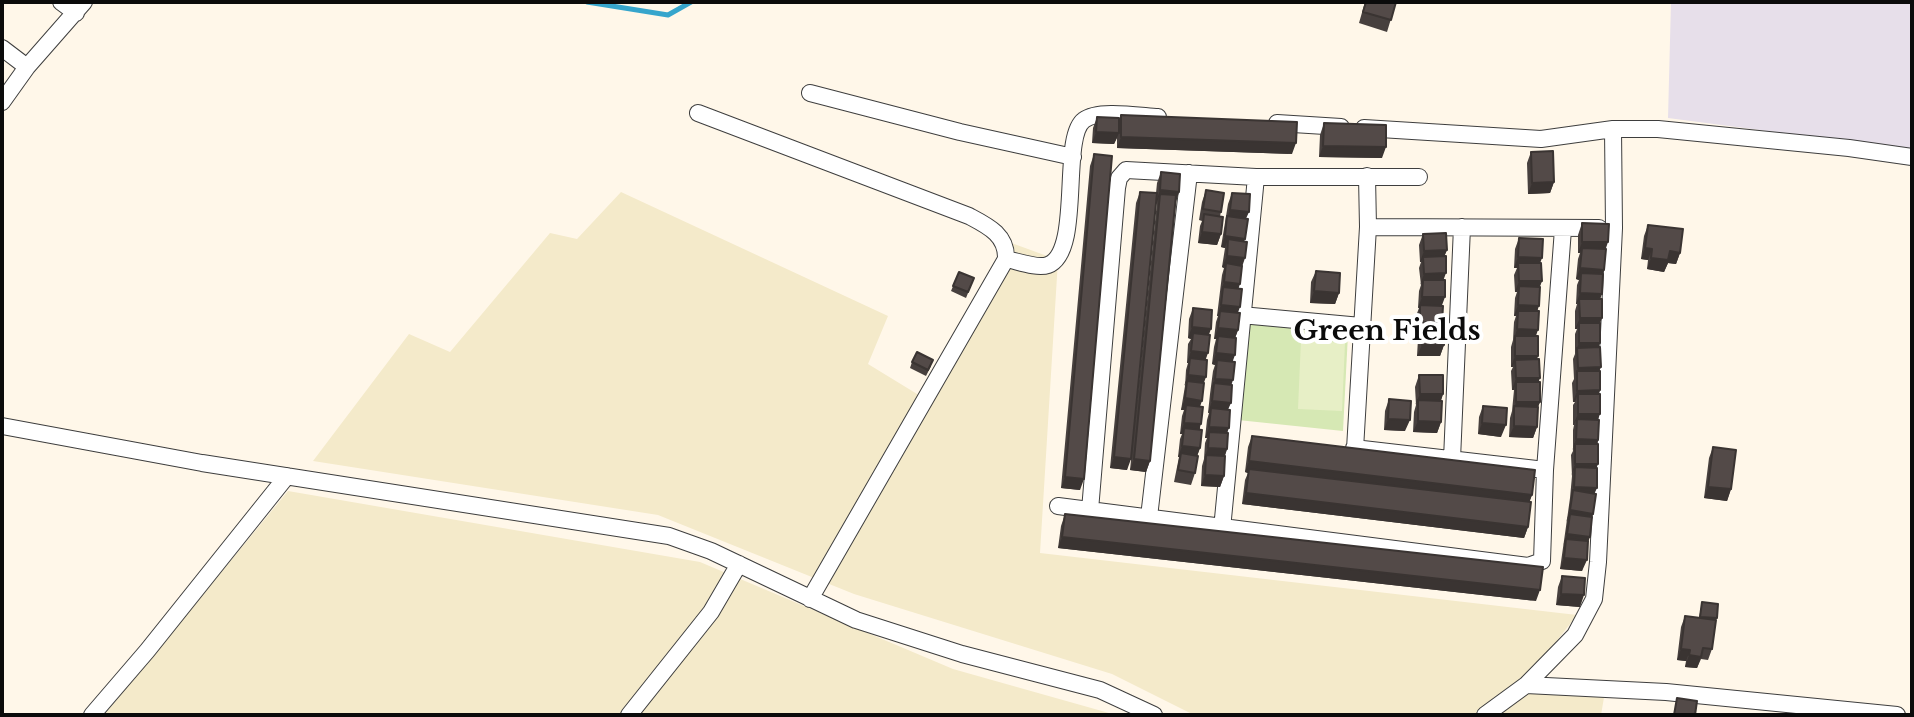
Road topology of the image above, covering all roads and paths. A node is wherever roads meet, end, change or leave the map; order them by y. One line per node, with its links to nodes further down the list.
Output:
1 (61, 2): 2 (street)
2 (80, 8): 4 (street)
3 (2, 48): 4 (street)
4 (27, 67): 6 (street)
5 (810, 93): 11 (street)
6 (2, 102)
7 (698, 113): 21 (street)
8 (1177, 118): 11 (street)
9 (1267, 123): 10 (street)
10 (1613, 129): 12 (street); 19 (street)
11 (1073, 157): 21 (street)
12 (1912, 157)
13 (1189, 173): 15 (street); 29 (street); 30 (street)
14 (1367, 176): 15 (street); 16 (street); 17 (street)
15 (1256, 177): 22 (street)
16 (1419, 177)
17 (1368, 227): 18 (street); 23 (street)
18 (1462, 227): 20 (street); 25 (street)
19 (1614, 228): 20 (street); 34 (street)
20 (1563, 229): 26 (street)
21 (1006, 259): 33 (street)
22 (1241, 315): 23 (street); 31 (street)
23 (1361, 326): 25 (street)
24 (2, 426): 27 (street)
25 (1452, 459): 26 (street)
26 (1545, 470): 31 (street)
27 (287, 476): 32 (street); 36 (street)
28 (1058, 506): 29 (street)
29 (1090, 510): 30 (street)
30 (1149, 517): 31 (street)
31 (1222, 529)
32 (739, 564): 33 (street); 37 (street)
33 (810, 599): 38 (street)
34 (1526, 685): 35 (street); 39 (street)
35 (1848, 712): 40 (street)
36 (92, 715)
37 (629, 715)
38 (1154, 715)
39 (1485, 715)
40 (1897, 715)

